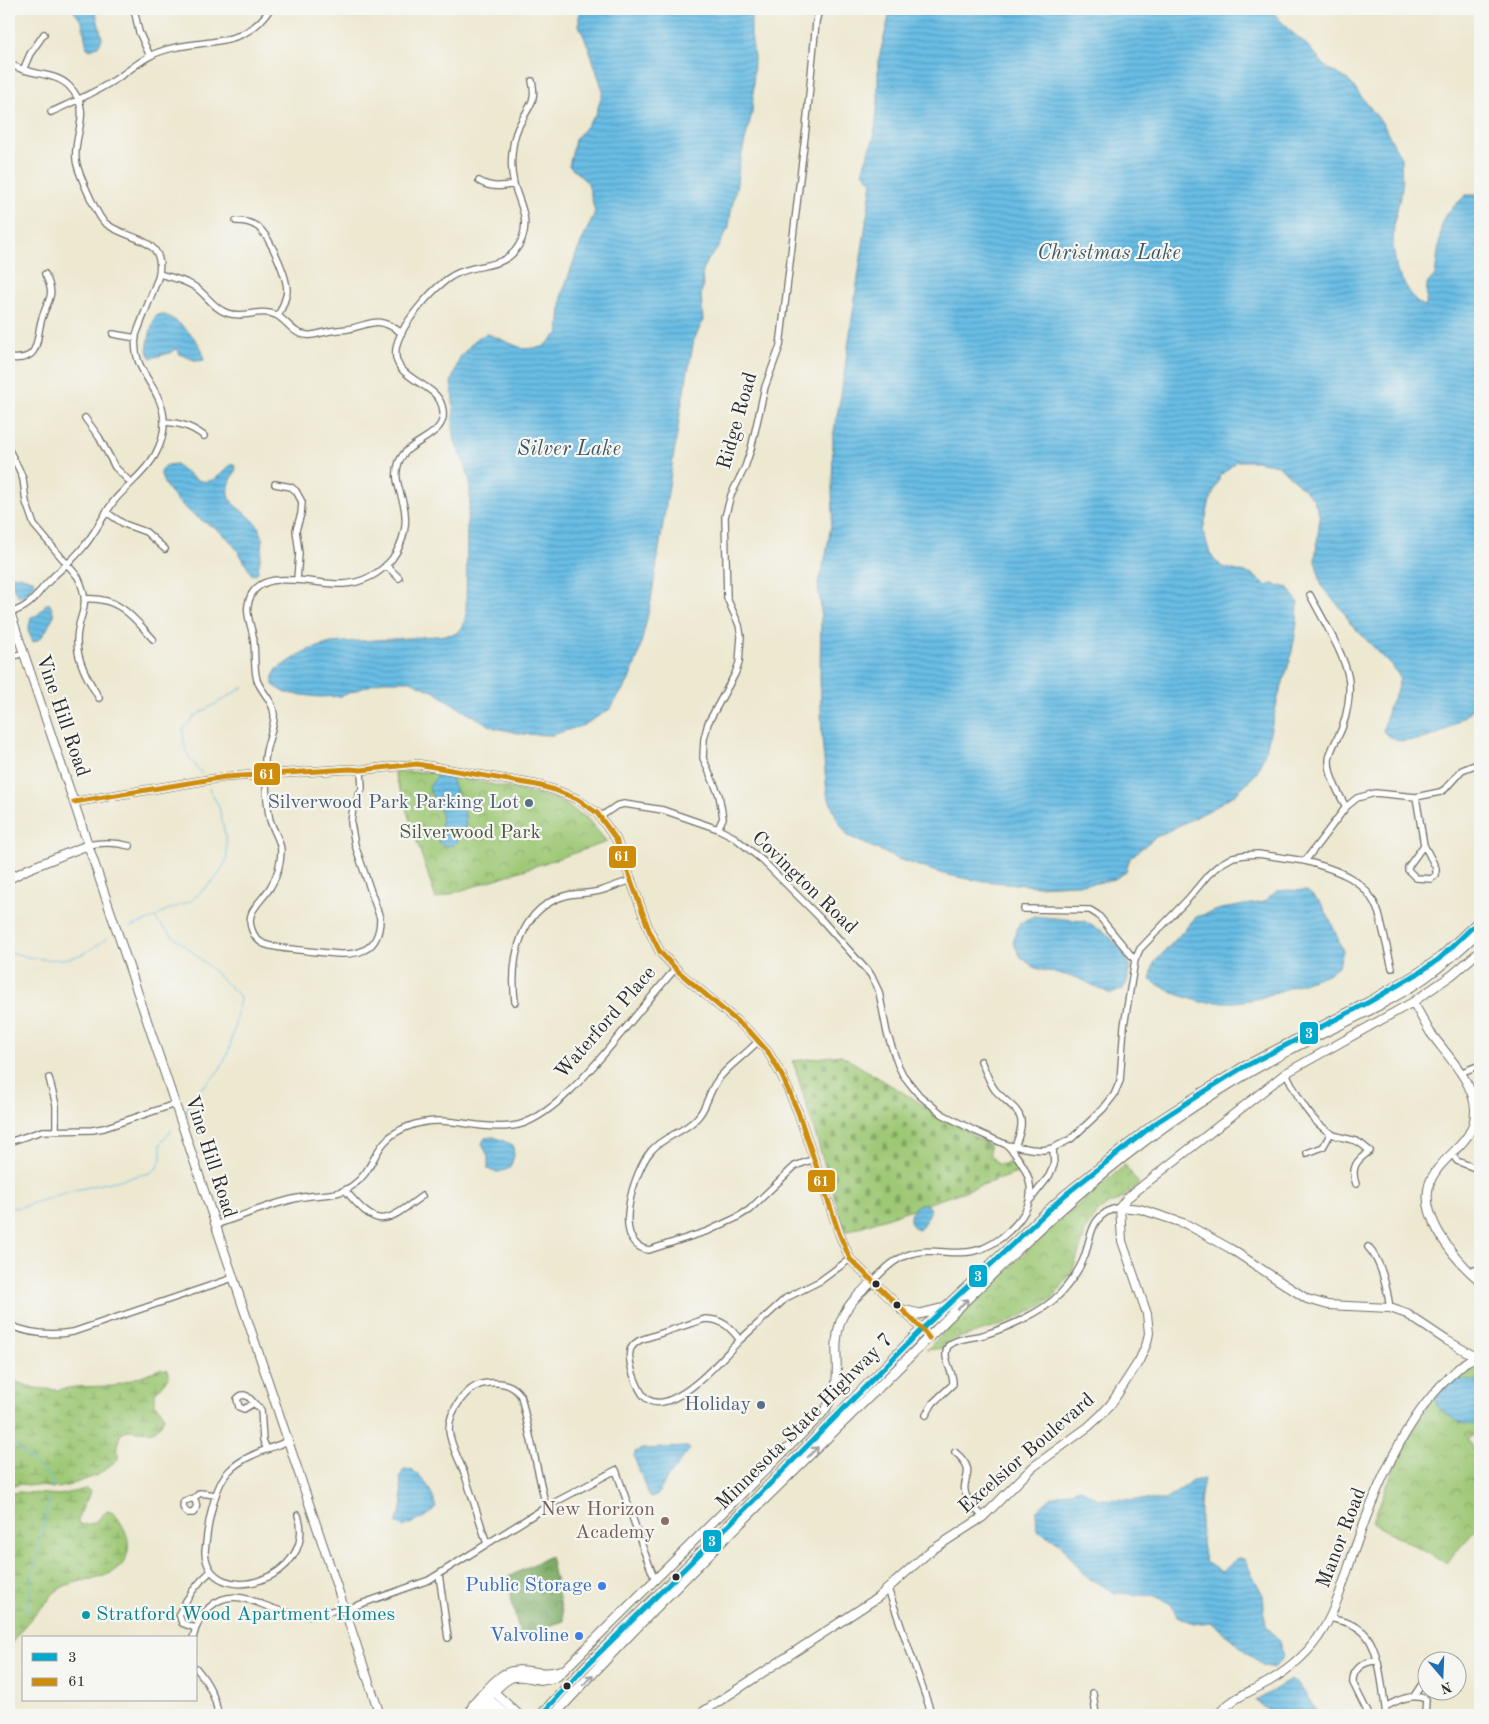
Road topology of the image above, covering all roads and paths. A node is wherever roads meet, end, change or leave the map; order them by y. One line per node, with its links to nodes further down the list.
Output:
1 (134, 9): 5 (street)
2 (270, 9): 5 (street)
3 (819, 9): 47 (street, Ridge Road)
4 (44, 34): 7 (street)
5 (150, 56): 9 (street)
6 (9, 63): 7 (street)
7 (23, 70): 9 (street)
8 (532, 81): 12 (street)
9 (78, 100): 10 (street); 15 (street)
10 (51, 112)
11 (479, 180): 12 (street)
12 (514, 184): 17 (street)
13 (236, 221): 16 (street)
14 (45, 274): 20 (street)
15 (159, 274): 16 (street); 19 (street)
16 (278, 316): 17 (street)
17 (402, 333): 30 (street)
18 (113, 334): 19 (street)
19 (136, 338): 22 (street)
20 (9, 358)
21 (85, 418): 25 (street)
22 (164, 422): 23 (street); 25 (street)
23 (204, 436)
24 (9, 450): 29 (street)
25 (130, 482): 27 (street)
26 (275, 484): 32 (street)
27 (106, 512): 28 (street); 29 (street)
28 (165, 549)
29 (67, 564): 34 (street); 35 (street)
30 (386, 565): 31 (street); 32 (street)
31 (399, 578)
32 (297, 580): 42 (street)
33 (1310, 595): 45 (street)
34 (85, 600): 36 (street); 39 (street)
35 (9, 611): 37 (street, Vine Hill Road)
36 (153, 639)
37 (23, 653): 38 (street); 44 (street, Vine Hill Road)
38 (9, 658)
39 (99, 698)
40 (1480, 763): 43 (street)
41 (362, 770): 42 (street); 42 (street); 46 (street)
42 (267, 774): 44 (street)
43 (1416, 798): 45 (street); 48 (street)
44 (74, 802): 49 (street, Vine Hill Road)
45 (1346, 807): 51 (street)
46 (600, 817): 47 (street, Covington Road); 53 (street)
47 (718, 829): 73 (street, Covington Road)
48 (1424, 844): 48 (street)
49 (88, 845): 50 (street); 52 (street); 69 (street, Vine Hill Road)
50 (130, 846)
51 (1305, 861): 58 (street); 59 (street)
52 (9, 879)
53 (632, 880): 60 (street); 61 (street)
54 (1024, 909): 58 (street)
55 (1480, 920): 93 (main road, Minnesota State Highway 7)
56 (1480, 930): 98 (main road, Minnesota State Highway 7, one-way to 56)
57 (1480, 951): 62 (street)
58 (1135, 960): 75 (street)
59 (1392, 968)
60 (675, 969): 63 (street); 81 (street, Waterford Place)
61 (515, 1002)
62 (1413, 1002): 66 (street); 67 (street)
63 (758, 1041): 78 (street); 78 (street)
64 (981, 1062): 74 (street)
65 (1480, 1065): 67 (street)
66 (1286, 1073): 71 (street); 84 (street)
67 (1460, 1073): 77 (street)
68 (49, 1078): 70 (street)
69 (175, 1104): 70 (street); 85 (street, Vine Hill Road)
70 (56, 1130): 72 (street)
71 (1331, 1133): 76 (street); 80 (street)
72 (9, 1142)
73 (1007, 1145): 74 (street); 83 (street)
74 (1015, 1146): 75 (street)
75 (1053, 1148): 83 (street)
76 (1308, 1153)
77 (1452, 1154): 79 (street); 89 (street)
78 (814, 1159): 87 (street)
79 (1480, 1170)
80 (1356, 1184)
81 (345, 1190): 82 (street); 85 (street, Waterford Place)
82 (422, 1196)
83 (1030, 1201): 91 (street)
84 (1120, 1207): 94 (street); 102 (street); 110 (street, Excelsior Boulevard)
85 (215, 1225): 90 (street, Vine Hill Road)
86 (1368, 1248): 94 (street)
87 (850, 1258): 91 (street); 99 (street)
88 (1480, 1268): 89 (street)
89 (1470, 1272): 92 (street)
90 (233, 1278): 96 (street); 103 (street, Vine Hill Road)
91 (873, 1281): 95 (street); 114 (street)
92 (1480, 1281)
93 (949, 1304): 95 (main road); 97 (main road, Minnesota State Highway 7)
94 (1390, 1308): 100 (street)
95 (902, 1310): 97 (street)
96 (9, 1325)
97 (922, 1329): 98 (street); 135 (main road, Minnesota State Highway 7)
98 (929, 1338): 136 (main road, Minnesota State Highway 7, one-way to 98)
99 (740, 1340): 99 (street)
100 (1479, 1358): 117 (street, Manor Road)
101 (254, 1403): 104 (street)
102 (926, 1415)
103 (288, 1441): 104 (street); 116 (street, Vine Hill Road)
104 (267, 1450): 106 (street)
105 (956, 1452): 110 (street)
106 (216, 1495): 107 (street); 112 (street)
107 (194, 1498)
108 (546, 1507): 111 (street); 111 (street); 114 (street)
109 (298, 1515): 112 (street)
110 (983, 1517): 115 (street, Excelsior Boulevard)
111 (487, 1544): 113 (street)
112 (211, 1570): 118 (street)
113 (439, 1574): 116 (street); 120 (street)
114 (655, 1580): 123 (street)
115 (888, 1590): 137 (street, Excelsior Boulevard); 138 (street)
116 (344, 1609): 118 (street); 131 (street, Vine Hill Road)
117 (1330, 1618): 121 (street); 140 (street, Manor Road)
118 (194, 1628): 119 (street)
119 (193, 1636)
120 (448, 1638)
121 (1377, 1661): 128 (street); 141 (street)
122 (198, 1671): 130 (street)
123 (488, 1692): 129 (street); 132 (street); 133 (street); 134 (street)
124 (1093, 1693): 139 (street)
125 (1416, 1693): 126 (street)
126 (1414, 1696): 128 (street)
127 (1426, 1702): 143 (street)
128 (1385, 1707): 142 (street)
129 (505, 1713): 133 (street)
130 (218, 1715)
131 (380, 1715)
132 (470, 1715)
133 (477, 1715)
134 (519, 1715)
135 (541, 1715)
136 (554, 1715)
137 (698, 1715)
138 (932, 1715)
139 (1096, 1715)
140 (1218, 1715)
141 (1369, 1715)
142 (1386, 1715)
143 (1426, 1715)

